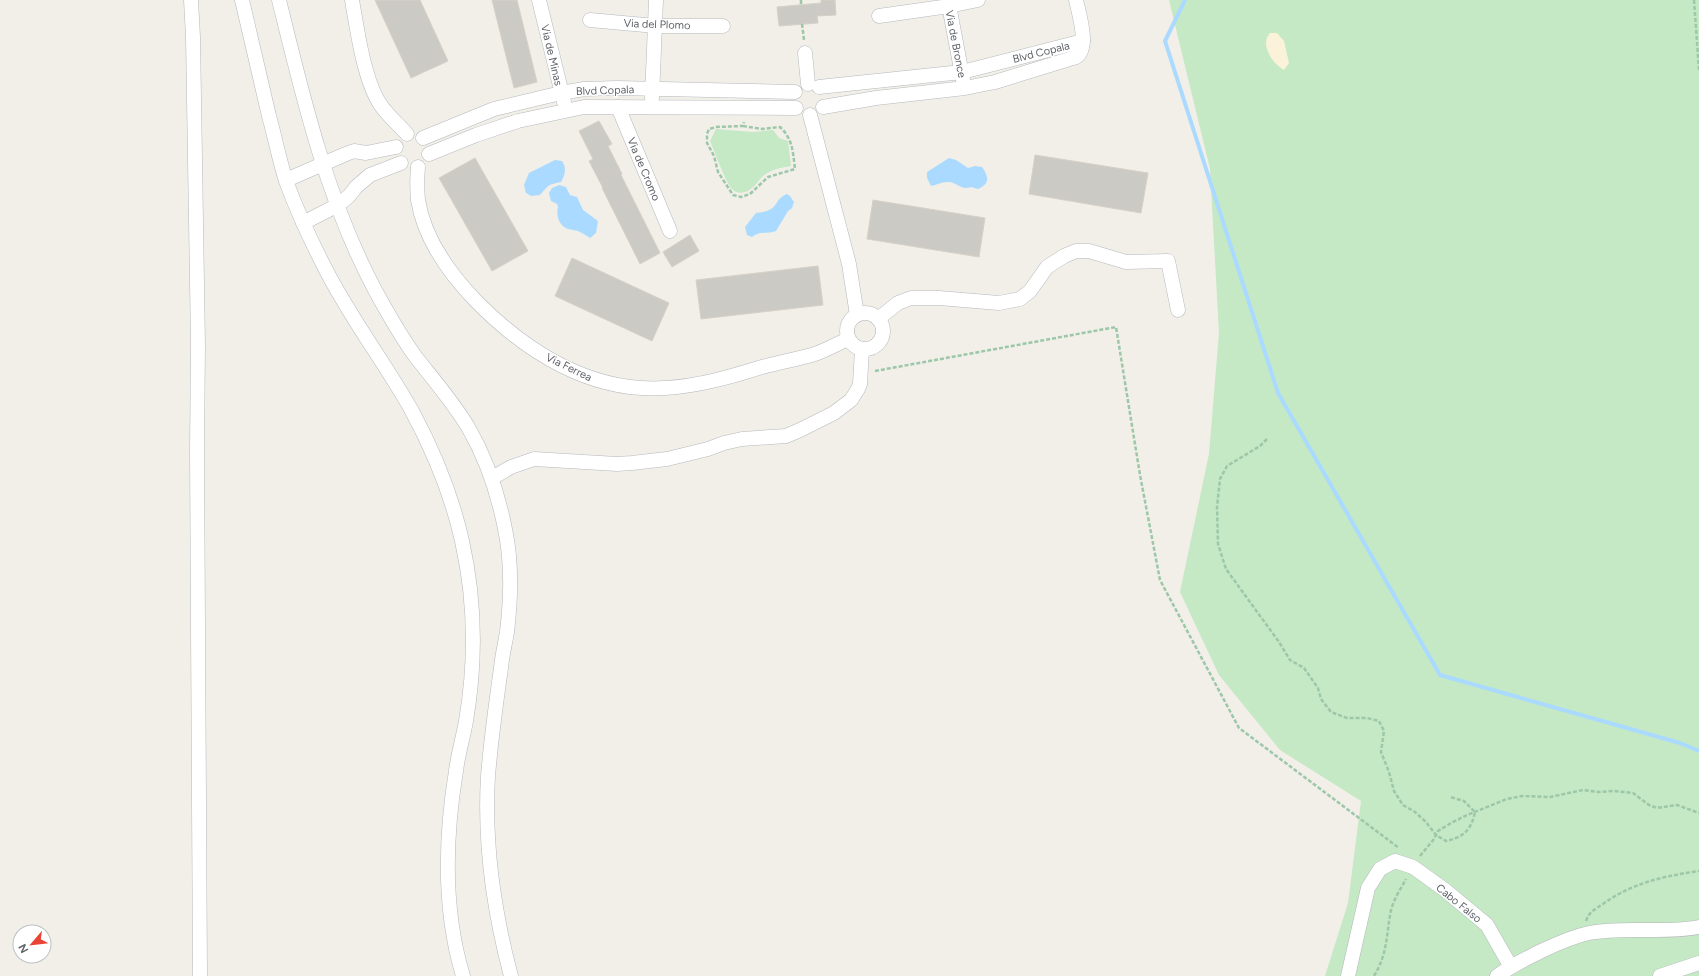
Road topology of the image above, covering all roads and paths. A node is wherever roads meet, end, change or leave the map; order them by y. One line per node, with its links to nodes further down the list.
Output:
1 (191, 0): 64 (street)
2 (242, 0): 41 (street)
3 (279, 0): 39 (street)
4 (352, 0): 34 (street)
5 (539, 0): 25 (street, Via de Minas)
6 (656, 0): 15 (street)
7 (801, 0): 12 (path)
8 (978, 0): 11 (street)
9 (1076, 0): 17 (street)
10 (1694, 0): 19 (path)
11 (949, 3): 13 (street); 20 (street, Via de Bronce)
12 (801, 5)
13 (879, 16)
14 (590, 20): 15 (street, Via del Plomo)
15 (656, 26): 16 (street, Via del Plomo); 23 (street)
16 (723, 26)
17 (1083, 41): 20 (street, Blvd Copala); 22 (street, Blvd Copala)
18 (805, 53): 21 (street)
19 (1699, 70)
20 (962, 72): 21 (street, Blvd Copala); 22 (street, Via de Bronce)
21 (813, 85): 24 (street, Blvd Copala); 29 (street)
22 (965, 88): 29 (street, Blvd Copala)
23 (653, 90): 24 (street, Blvd Copala); 25 (street, Blvd Copala); 27 (street)
24 (795, 92): 30 (street)
25 (561, 93): 31 (street, Via de Minas); 35 (street, Blvd Copala)
26 (618, 107): 27 (street, Blvd Copala); 31 (street, Blvd Copala); 44 (street, Via de Cromo)
27 (651, 107): 28 (street, Blvd Copala)
28 (747, 107): 30 (street, Blvd Copala); 33 (path)
29 (823, 107): 32 (street, Blvd Copala)
30 (796, 108): 32 (street, Blvd Copala)
31 (566, 110): 37 (street, Blvd Copala)
32 (810, 115): 46 (street)
33 (743, 126): 33 (path)
34 (407, 134): 35 (street); 36 (street)
35 (423, 138): 37 (street)
36 (396, 147): 38 (street); 39 (street)
37 (429, 154): 40 (street)
38 (401, 163): 40 (street); 42 (street)
39 (323, 165): 41 (street); 42 (street)
40 (418, 167): 48 (street, Via Ferrea)
41 (286, 180): 43 (street)
42 (338, 205): 43 (street); 52 (street)
43 (303, 223): 65 (street)
44 (670, 231)
45 (1178, 310): 47 (street)
46 (857, 315): 47 (street); 48 (street)
47 (878, 319): 49 (street)
48 (848, 339): 49 (street)
49 (862, 350): 50 (street)
50 (860, 374): 52 (street); 57 (path)
51 (1267, 439): 56 (path)
52 (492, 478): 66 (street)
53 (1450, 797): 54 (path)
54 (1475, 812): 55 (path); 56 (path); 56 (path)
55 (1699, 813)
56 (1436, 834): 58 (path)
57 (1404, 852)
58 (1413, 868): 63 (street, Cabo Falso); 67 (street, Cabo Falso); 68 (path)
59 (1699, 872): 61 (path)
60 (1699, 927): 61 (street)
61 (1588, 933): 63 (street)
62 (1699, 964): 70 (street)
63 (1511, 966): 69 (street)
64 (200, 976)
65 (462, 976)
66 (511, 976)
67 (1348, 976)
68 (1374, 976)
69 (1497, 976)
70 (1660, 976)

